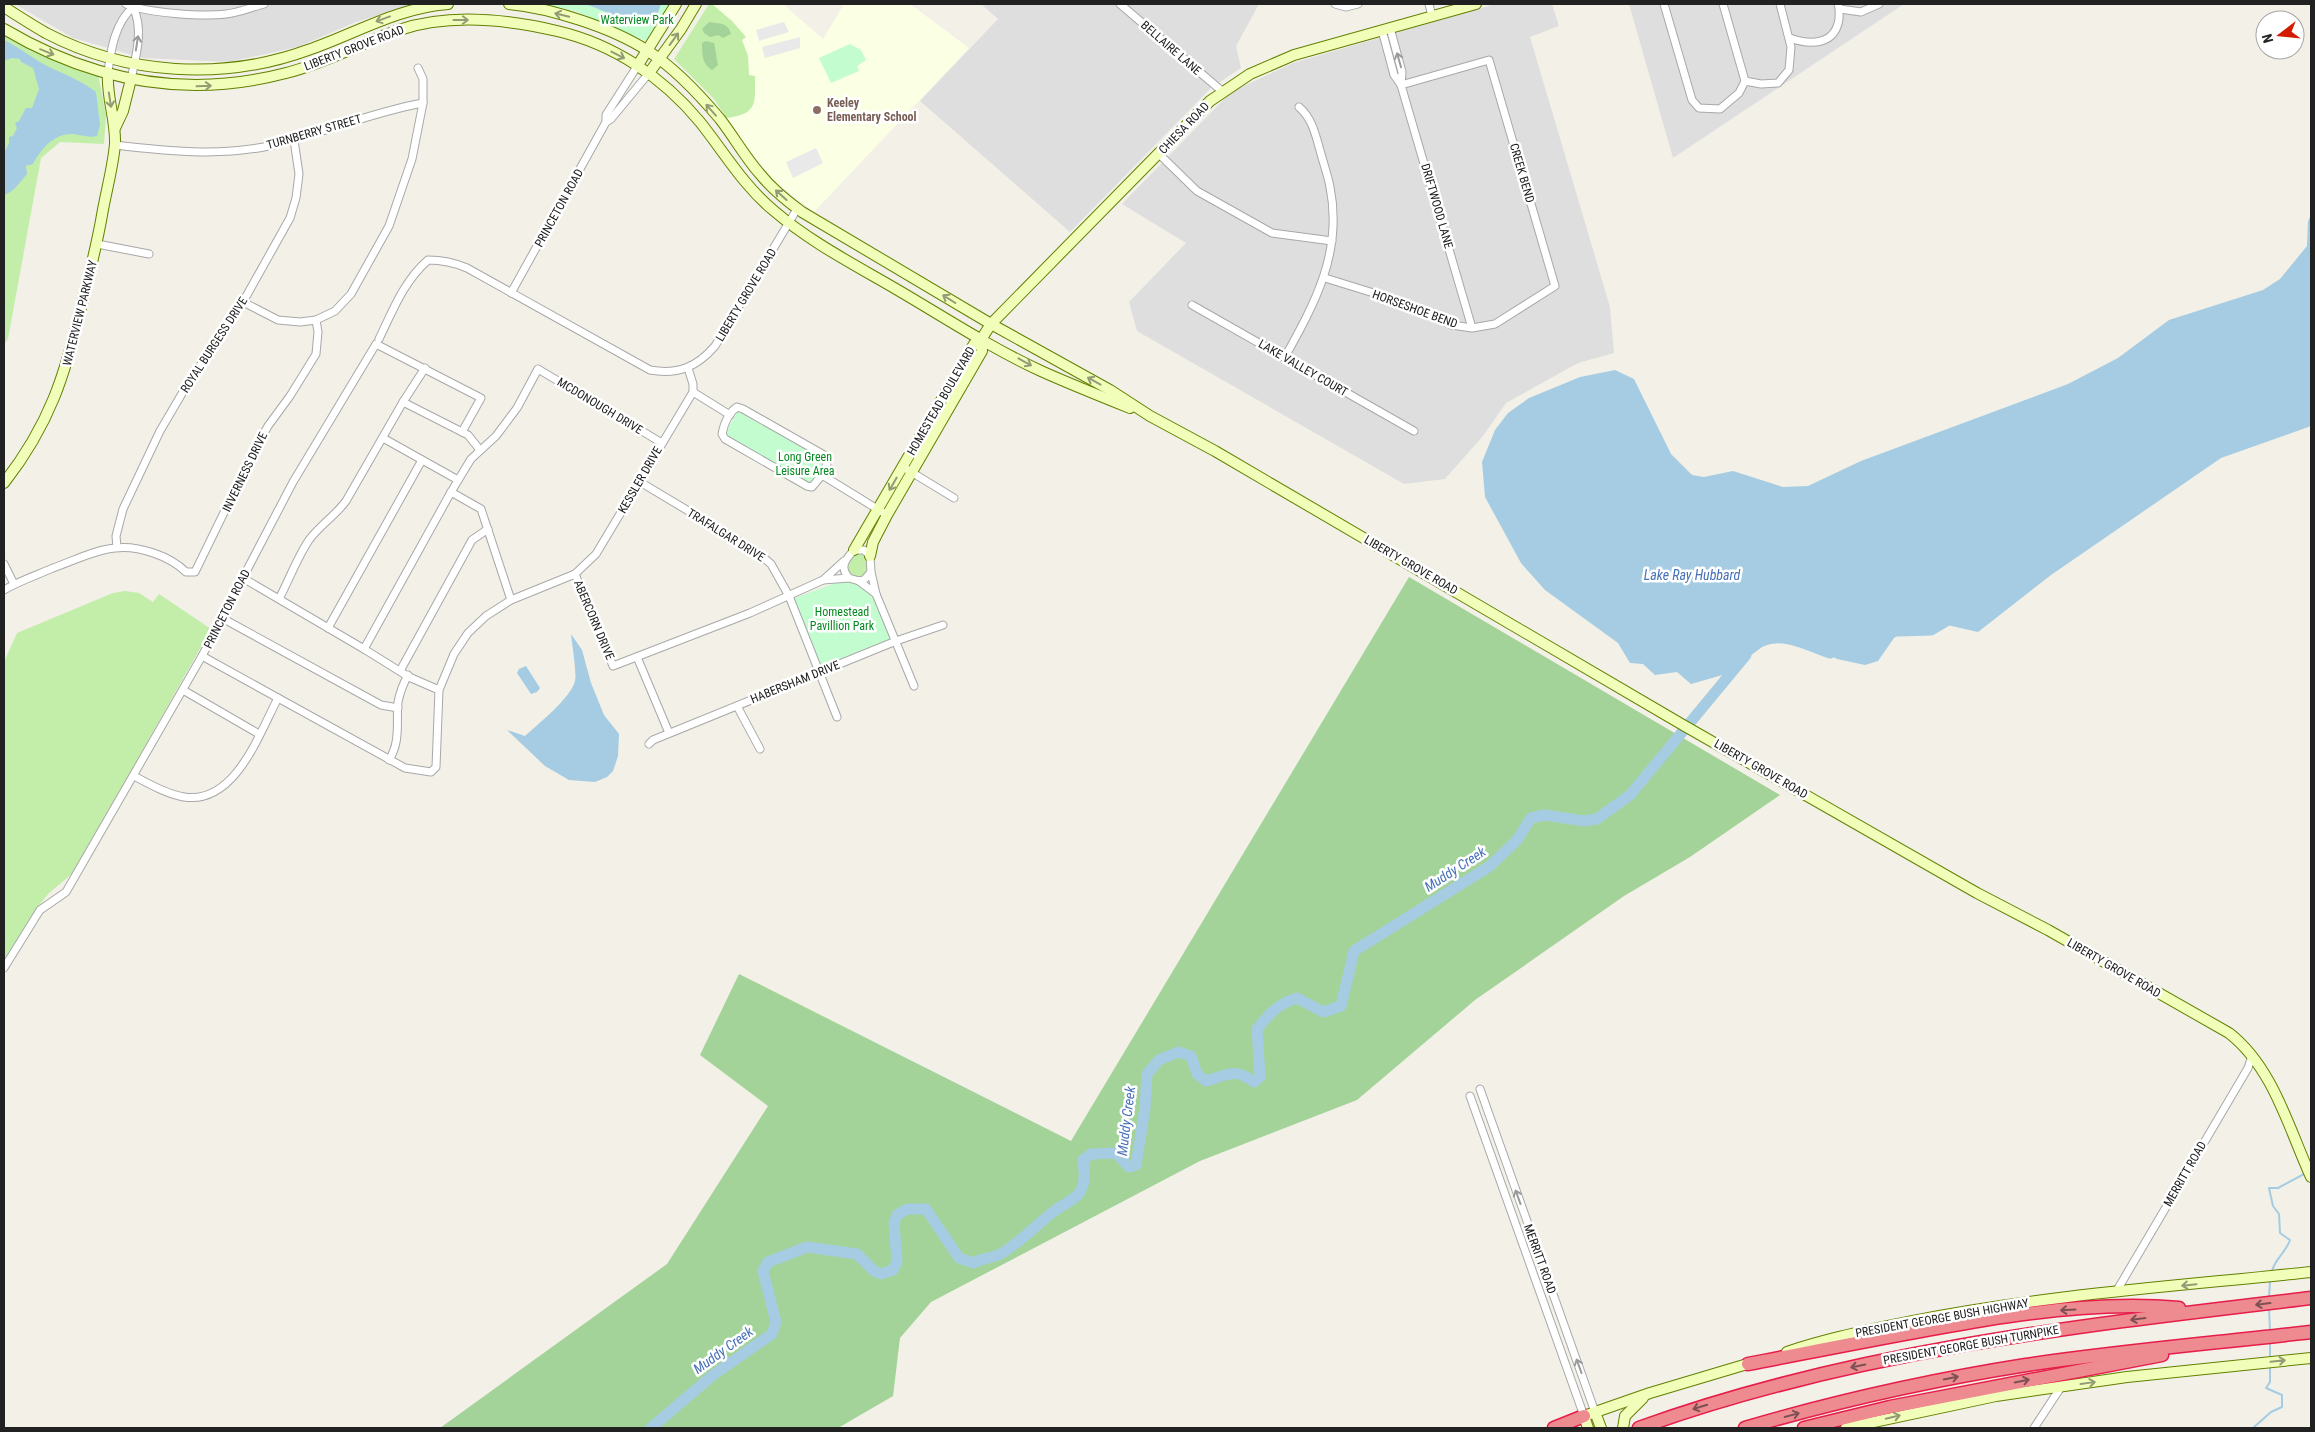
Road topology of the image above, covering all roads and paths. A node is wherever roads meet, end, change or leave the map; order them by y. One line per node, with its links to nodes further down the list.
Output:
1 (264, 4): 15 (street)
2 (440, 4): 19 (street); 26 (main road, LIBERTY GROVE ROAD, one-way to 26)
3 (509, 4): 23 (main road, LIBERTY GROVE ROAD, one-way to 3)
4 (676, 4): 23 (main road, PRINCETON ROAD)
5 (696, 4): 25 (main road, PRINCETON ROAD, one-way to 5)
6 (1120, 4): 34 (street, BELLAIRE LANE)
7 (1335, 4): 8 (street)
8 (1358, 4)
9 (1429, 4): 18 (street)
10 (1476, 4): 18 (main road, CHIESA ROAD)
11 (1664, 4): 32 (street)
12 (1723, 4): 32 (street)
13 (1780, 4): 22 (street)
14 (1879, 4): 16 (street)
15 (130, 5): 24 (street); 26 (street, one-way to 15)
16 (1839, 6): 22 (street)
17 (4, 7): 24 (main road, LIBERTY GROVE ROAD)
18 (1432, 16): 21 (main road, CHIESA ROAD)
19 (441, 20): 27 (main road, LIBERTY GROVE ROAD, one-way to 27); 31 (main road, LIBERTY GROVE ROAD, one-way to 19)
20 (4, 29): 29 (main road, LIBERTY GROVE ROAD, one-way to 29)
21 (1386, 29): 33 (street, DRIFTWOOD LANE); 34 (main road, CHIESA ROAD)
22 (1790, 38): 32 (street)
23 (648, 50): 25 (main road, LIBERTY GROVE ROAD); 27 (main road, PRINCETON ROAD)
24 (110, 57): 26 (main road, LIBERTY GROVE ROAD); 29 (street)
25 (659, 59): 30 (main road, PRINCETON ROAD); 42 (main road, LIBERTY GROVE ROAD, one-way to 25)
26 (134, 64): 31 (street)
27 (638, 64): 30 (main road, LIBERTY GROVE ROAD); 37 (street, PRINCETON ROAD)
28 (418, 68): 35 (street)
29 (108, 72): 31 (main road, LIBERTY GROVE ROAD); 38 (main road, WATERVIEW PARKWAY, one-way to 38)
30 (648, 73): 37 (street, PRINCETON ROAD); 43 (main road, LIBERTY GROVE ROAD)
31 (131, 79): 38 (main road, WATERVIEW PARKWAY)
32 (1745, 82)
33 (1401, 84): 49 (street, CREEK BEND); 55 (street, DRIFTWOOD LANE)
34 (1223, 92): 41 (main road, CHIESA ROAD)
35 (423, 103): 39 (street, TURNBERRY STREET); 53 (street)
36 (1299, 107): 44 (street)
37 (606, 122): 50 (street, PRINCETON ROAD)
38 (114, 128): 40 (main road, WATERVIEW PARKWAY)
39 (294, 140): 40 (street, TURNBERRY STREET); 51 (street, ROYAL BURGESS DRIVE)
40 (114, 145): 45 (main road, WATERVIEW PARKWAY)
41 (1159, 154): 44 (street); 54 (main road, CHIESA ROAD)
42 (798, 209): 43 (street, LIBERTY GROVE ROAD); 54 (main road, LIBERTY GROVE ROAD, one-way to 42)
43 (788, 222): 56 (main road, LIBERTY GROVE ROAD); 60 (street, LIBERTY GROVE ROAD)
44 (1332, 241): 48 (street)
45 (97, 244): 46 (street); 75 (main road, WATERVIEW PARKWAY)
46 (149, 254)
47 (428, 260): 50 (street, LIBERTY GROVE ROAD); 57 (street, PRINCETON ROAD)
48 (1325, 278): 55 (street, HORSESHOE BEND); 58 (street)
49 (1555, 286): 55 (street, HORSESHOE BEND)
50 (511, 293): 60 (street, LIBERTY GROVE ROAD)
51 (243, 302): 53 (street); 80 (street, ROYAL BURGESS DRIVE)
52 (1192, 305): 58 (street, LAKE VALLEY COURT)
53 (316, 320): 80 (street, INVERNESS DRIVE)
54 (991, 324): 56 (main road, CHIESA ROAD); 64 (main road, LIBERTY GROVE ROAD, one-way to 54)
55 (1472, 328)
56 (982, 338): 64 (main road, LIBERTY GROVE ROAD, one-way to 64); 71 (main road, HOMESTEAD BOULEVARD)
57 (378, 341): 59 (street); 87 (street, PRINCETON ROAD)
58 (1285, 357): 65 (street, LAKE VALLEY COURT)
59 (425, 368): 62 (street); 66 (street)
60 (688, 368): 61 (street)
61 (693, 392): 63 (street); 68 (street, KESSLER DRIVE)
62 (404, 402): 66 (street); 67 (street)
63 (730, 415): 72 (street); 72 (street)
64 (1150, 416): 122 (main road, LIBERTY GROVE ROAD)
65 (1414, 431)
66 (462, 432): 69 (street)
67 (383, 438): 70 (street); 95 (street)
68 (662, 443): 69 (street, MCDONOUGH DRIVE); 74 (street, KESSLER DRIVE)
69 (480, 450): 73 (street)
70 (422, 460): 73 (street); 99 (street)
71 (907, 470): 77 (street); 78 (main road, HOMESTEAD BOULEVARD)
72 (822, 475): 78 (street)
73 (458, 480): 76 (street)
74 (640, 482): 86 (street, KESSLER DRIVE); 94 (street, TRAFALGAR DRIVE)
75 (4, 483)
76 (451, 492): 79 (street); 101 (street)
77 (954, 498)
78 (883, 512): 81 (main road, HOMESTEAD BOULEVARD); 82 (main road, HOMESTEAD BOULEVARD)
79 (488, 529): 96 (street); 105 (street)
80 (117, 547): 91 (street)
81 (854, 550): 82 (street); 83 (street, HOMESTEAD BOULEVARD)
82 (870, 556): 85 (street, HOMESTEAD BOULEVARD)
83 (844, 561): 88 (street); 89 (street, HOMESTEAD BOULEVARD)
84 (4, 564): 91 (street)
85 (871, 572): 90 (street); 93 (street, HOMESTEAD BOULEVARD)
86 (575, 574): 96 (street, KESSLER DRIVE); 104 (street, ABERCORN DRIVE)
87 (243, 578): 95 (street); 97 (street, PRINCETON ROAD)
88 (849, 578): 89 (street, HOMESTEAD BOULEVARD); 90 (street, HOMESTEAD BOULEVARD)
89 (822, 580): 94 (street, HOMESTEAD BOULEVARD)
90 (859, 581): 93 (street)
91 (14, 584): 92 (street)
92 (4, 590)
93 (876, 594): 100 (street, HOMESTEAD BOULEVARD)
94 (789, 596): 103 (street, HOMESTEAD BOULEVARD); 106 (street, TRAFALGAR DRIVE)
95 (279, 599): 99 (street)
96 (511, 600): 110 (street, KESSLER DRIVE)
97 (222, 618): 102 (street, PRINCETON ROAD); 113 (street)
98 (943, 625): 100 (street, HABERSHAM DRIVE)
99 (328, 628): 101 (street)
100 (896, 641): 106 (street, HABERSHAM DRIVE); 108 (street, HOMESTEAD BOULEVARD)
101 (364, 649): 105 (street)
102 (202, 656): 109 (street, PRINCETON ROAD); 111 (street)
103 (637, 656): 104 (street, HOMESTEAD BOULEVARD); 116 (street)
104 (614, 666)
105 (400, 671): 107 (street)
106 (819, 672): 112 (street, HABERSHAM DRIVE); 114 (street, TRAFALGAR DRIVE)
107 (408, 676): 110 (street); 113 (street)
108 (914, 686)
109 (183, 690): 115 (street); 120 (street, PRINCETON ROAD)
110 (439, 690): 119 (street)
111 (278, 698): 115 (street); 119 (street)
112 (737, 706): 116 (street, HABERSHAM DRIVE); 118 (street)
113 (398, 708): 119 (street)
114 (836, 718)
115 (259, 734): 120 (street)
116 (669, 734): 117 (street, HABERSHAM DRIVE)
117 (649, 744)
118 (760, 749)
119 (390, 760)
120 (134, 776): 121 (street, PRINCETON ROAD)
121 (4, 968)
122 (2252, 1056): 125 (main road, LIBERTY GROVE ROAD); 127 (street, MERRITT ROAD)
123 (1480, 1089): 136 (street, MERRITT ROAD, one-way to 123)
124 (1470, 1096): 136 (street, MERRITT ROAD)
125 (2311, 1177)
126 (2311, 1272): 127 (main road, PRESIDENT GEORGE BUSH HIGHWAY, one-way to 127)
127 (2116, 1292): 133 (main road, PRESIDENT GEORGE BUSH HIGHWAY)
128 (2311, 1298): 129 (highway, PRESIDENT GEORGE BUSH TURNPIKE, one-way to 129)
129 (2204, 1311): 133 (highway, one-way to 133); 137 (highway, PRESIDENT GEORGE BUSH TURNPIKE, one-way to 137)
130 (2311, 1332): 131 (highway)
131 (2179, 1346): 141 (highway, one-way to 131); 142 (highway, one-way to 131)
132 (2311, 1358): 134 (main road, one-way to 132)
133 (1748, 1364): 135 (main road, PRESIDENT GEORGE BUSH HIGHWAY)
134 (2061, 1386): 143 (main road, one-way to 134); 144 (street)
135 (1650, 1393): 136 (main road, PRESIDENT GEORGE BUSH HIGHWAY); 140 (main road)
136 (1589, 1419): 138 (highway); 139 (main road, MERRITT ROAD)
137 (1644, 1426)
138 (1554, 1428)
139 (1601, 1428)
140 (1623, 1428)
141 (1745, 1428)
142 (1804, 1428)
143 (1846, 1428)
144 (2034, 1428)

